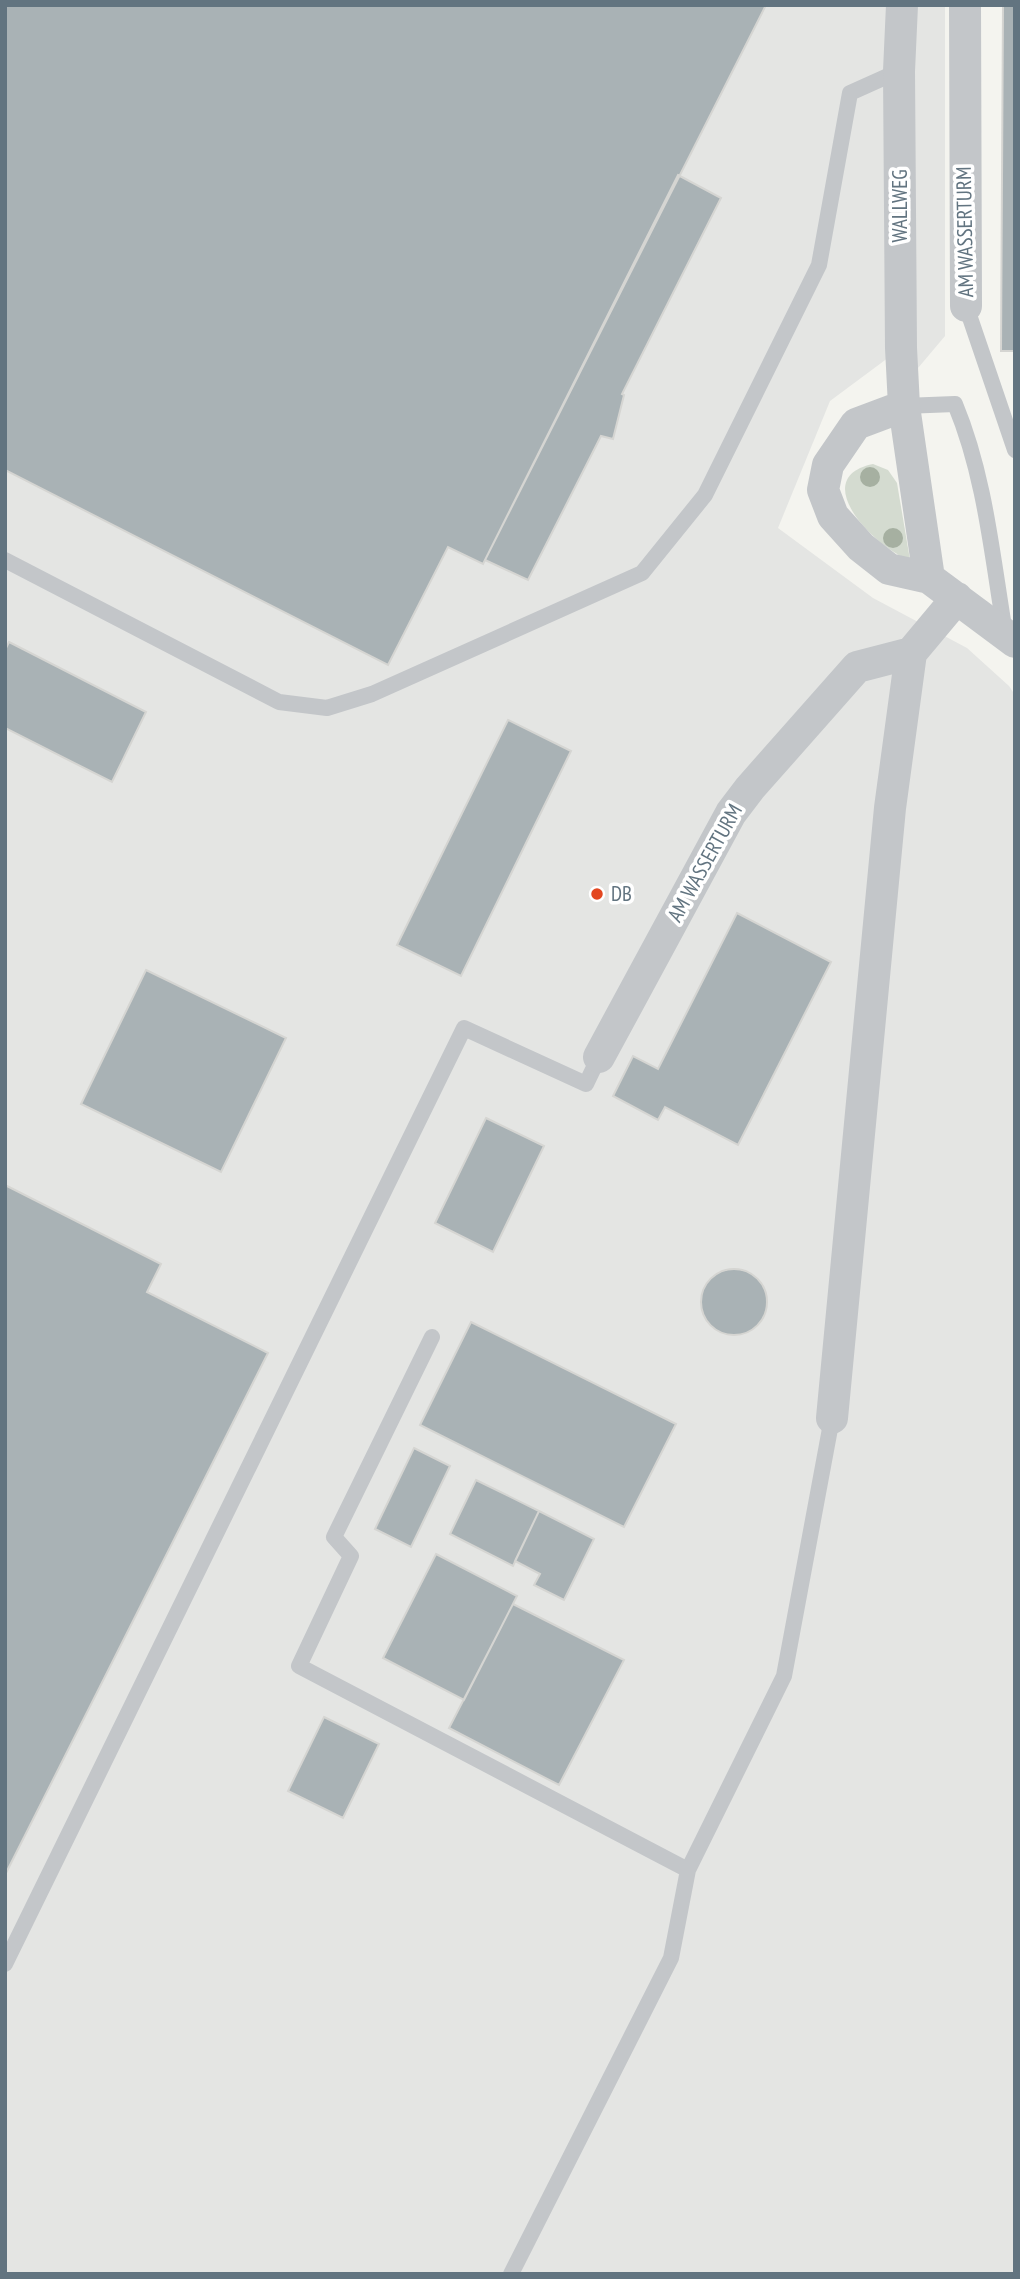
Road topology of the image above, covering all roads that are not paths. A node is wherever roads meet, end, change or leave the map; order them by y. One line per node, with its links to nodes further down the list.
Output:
1 (902, 5): 3 (street, WALLWEG)
2 (965, 5): 4 (street, AM WASSERTURM)
3 (899, 71): 5 (street, WALLWEG); 7 (lane)
4 (966, 306): 6 (lane, AM WASSERTURM)
5 (904, 406): 8 (street); 8 (street); 10 (lane)
6 (1015, 450)
7 (5, 560)
8 (929, 578): 9 (street)
9 (957, 598): 10 (street); 11 (street)
10 (1010, 637)
11 (911, 653): 12 (street, AM WASSERTURM); 14 (street)
12 (599, 1057): 16 (lane)
13 (432, 1337): 15 (lane)
14 (832, 1418): 15 (lane)
15 (688, 1870): 17 (lane)
16 (5, 1964)
17 (510, 2274)

